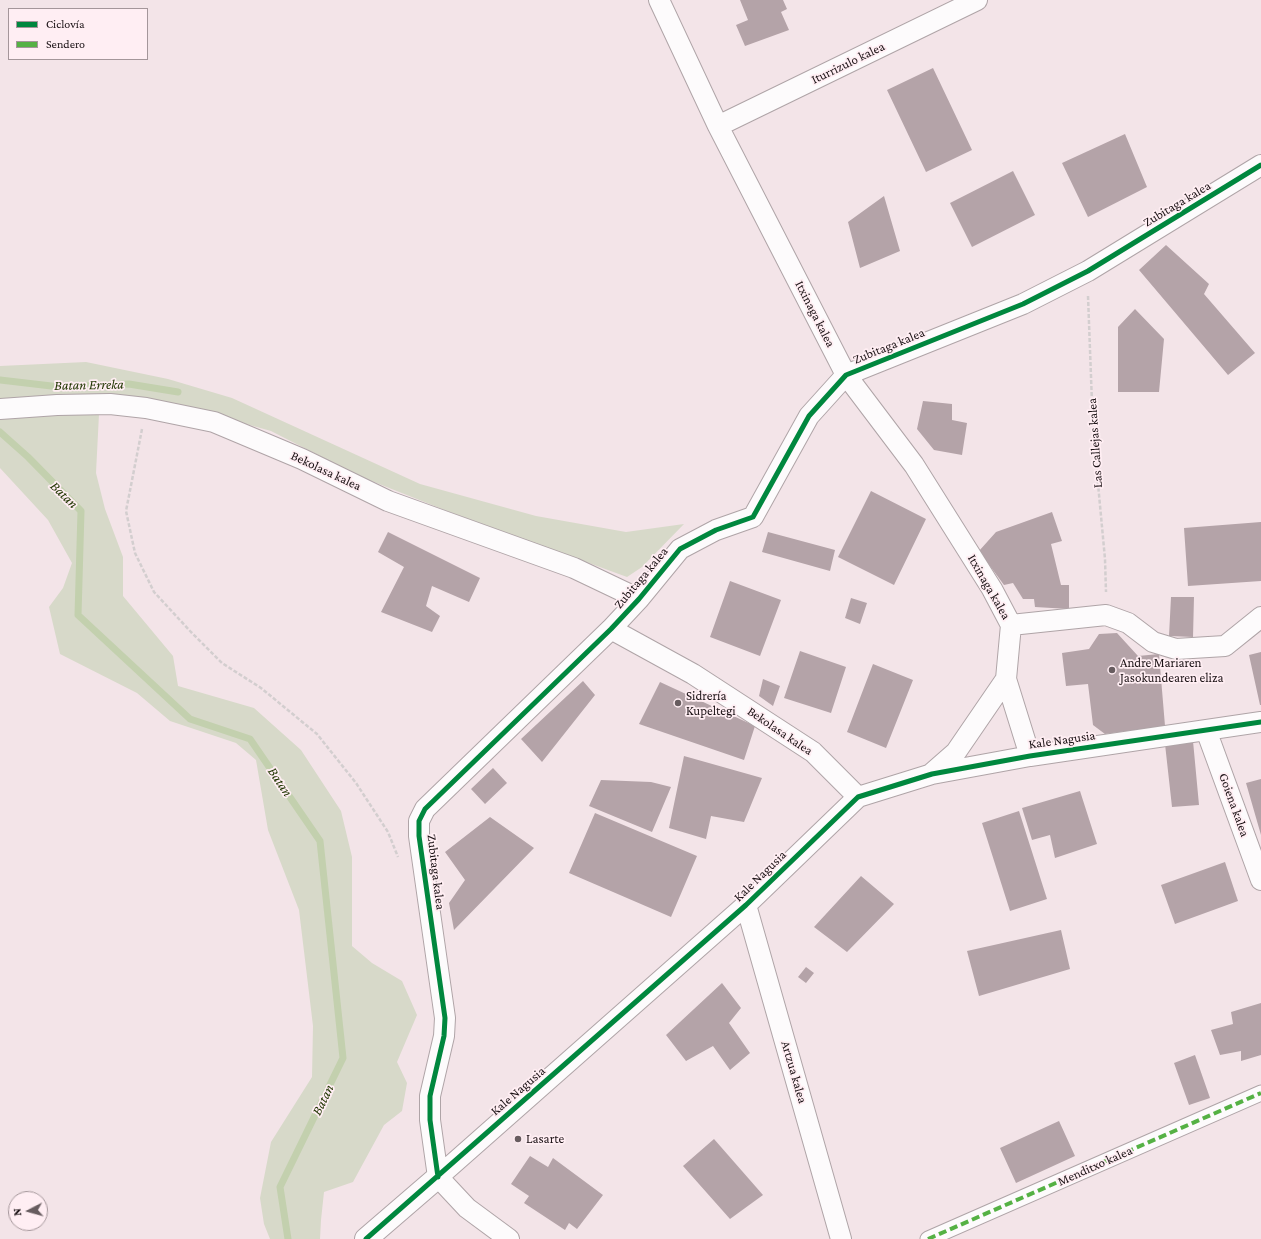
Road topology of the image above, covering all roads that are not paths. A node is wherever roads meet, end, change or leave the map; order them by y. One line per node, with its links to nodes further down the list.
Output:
1 (659, 0): 3 (street, Itxinaga kalea)
2 (977, 0): 3 (street, Iturrizulo kalea)
3 (718, 126): 5 (street, Itxinaga kalea)
4 (1261, 165): 5 (street, Zubitaga kalea)
5 (846, 375): 7 (street, Zubitaga kalea); 9 (street, Itxinaga kalea)
6 (0, 409): 7 (street, Bekolasa kalea)
7 (639, 599): 10 (street, Zubitaga kalea)
8 (1261, 617): 9 (street)
9 (1011, 625): 11 (street, Itxinaga kalea)
10 (611, 629): 16 (street, Bekolasa kalea); 20 (street, Zubitaga kalea)
11 (1006, 679): 14 (street, Itxinaga kalea); 15 (street, Itxinaga kalea)
12 (1261, 722): 13 (street, Kale Nagusia)
13 (1206, 730): 14 (street, Kale Nagusia); 17 (street, Goiena kalea)
14 (1030, 756): 15 (street, Kale Nagusia)
15 (932, 774): 16 (street, Kale Nagusia)
16 (858, 797): 18 (street, Kale Nagusia)
17 (1261, 880)
18 (746, 905): 20 (street, Kale Nagusia); 23 (street, Artzua kalea)
19 (1261, 1093): 24 (street, Menditxo kalea)
20 (438, 1177): 21 (street, Kale Nagusia); 22 (street)
21 (366, 1239)
22 (509, 1239)
23 (841, 1239)
24 (928, 1239)

